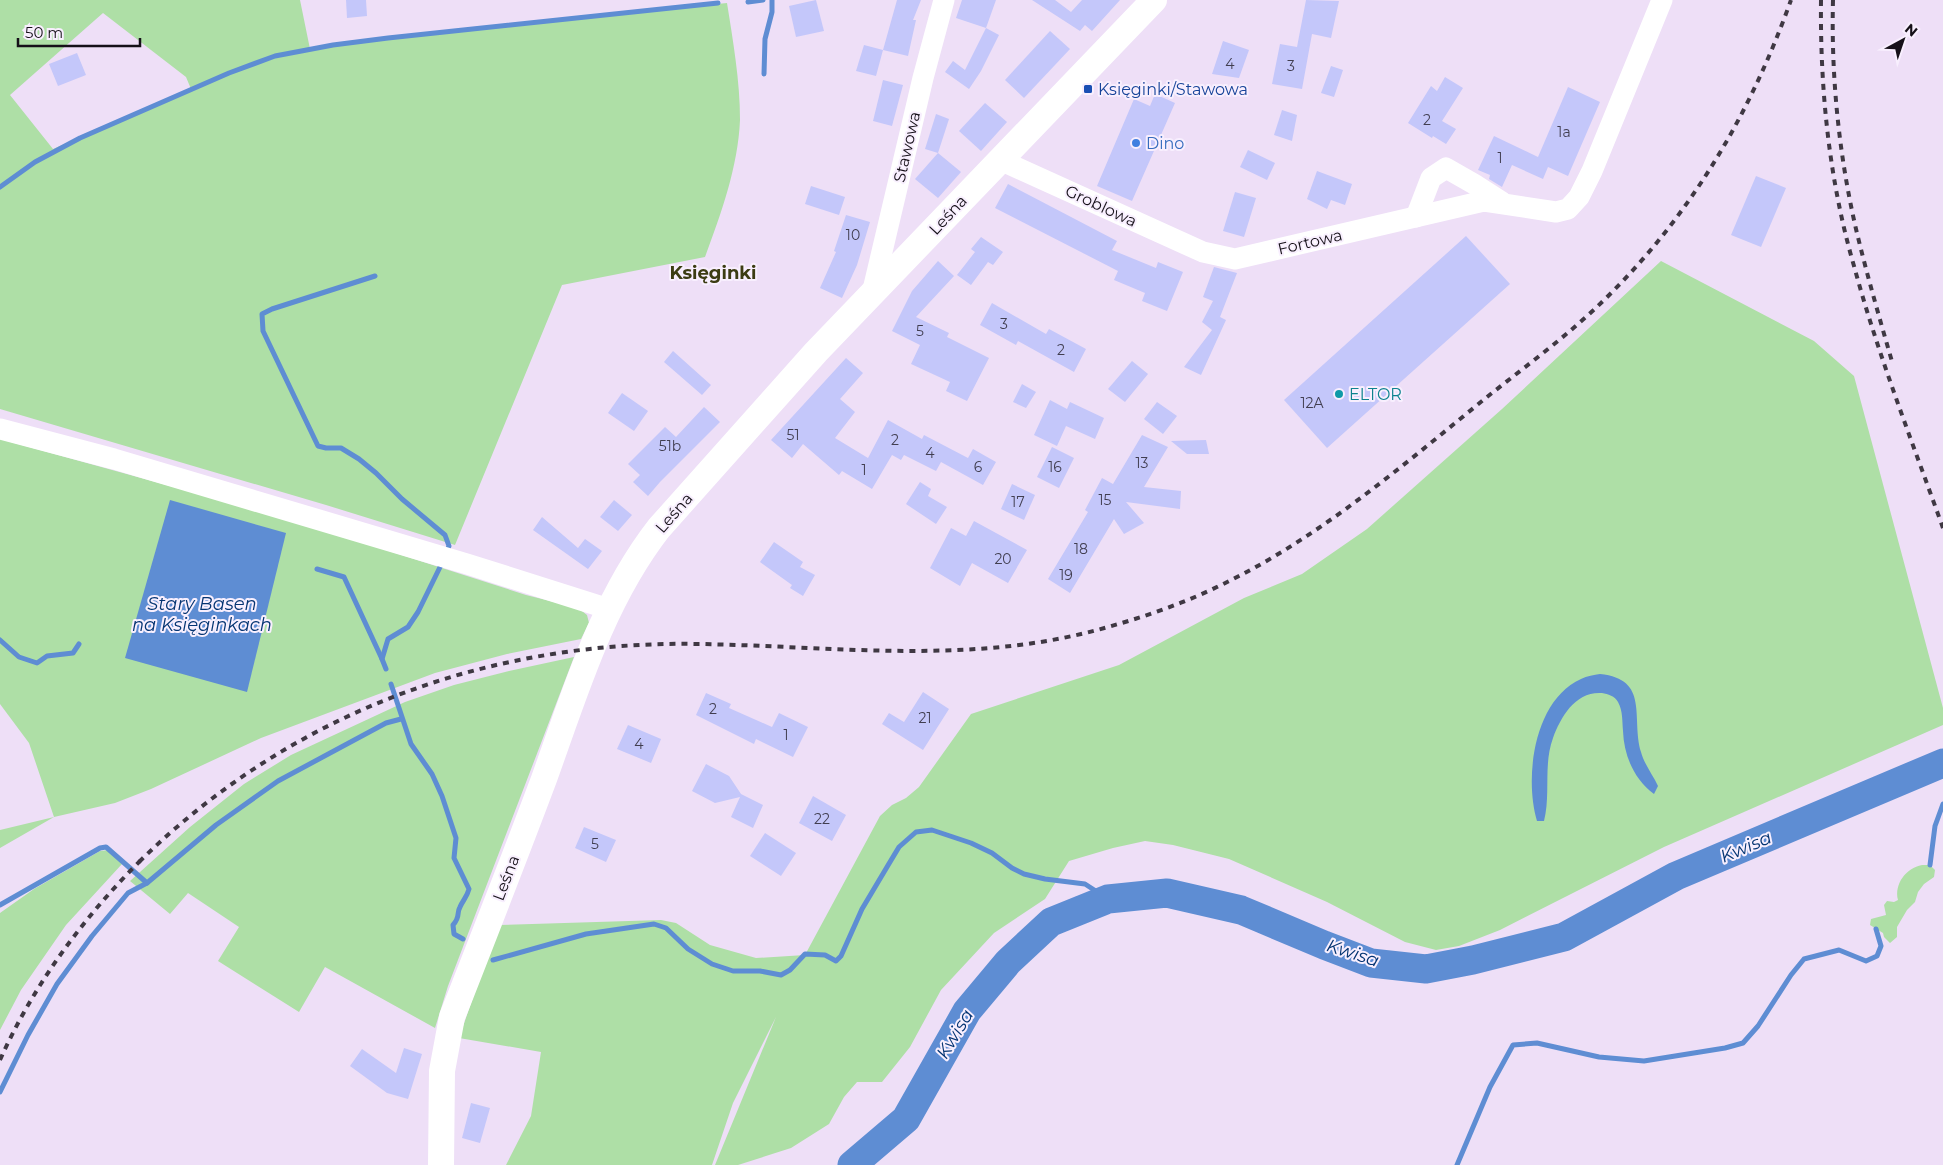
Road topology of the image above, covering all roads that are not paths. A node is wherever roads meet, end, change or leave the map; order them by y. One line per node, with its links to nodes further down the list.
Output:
1 (944, 0): 8 (street, Stawowa)
2 (1154, 0): 4 (main road, Leśna)
3 (1662, 0): 5 (street, Fortowa)
4 (1000, 160): 7 (street, Groblowa); 8 (main road, Leśna)
5 (1504, 204): 6 (street, Fortowa); 6 (street, Fortowa)
6 (1416, 217): 7 (street, Fortowa)
7 (1202, 252)
8 (872, 294): 10 (main road, Leśna)
9 (0, 429): 10 (street)
10 (609, 609): 11 (main road, Leśna)
11 (441, 1165)

